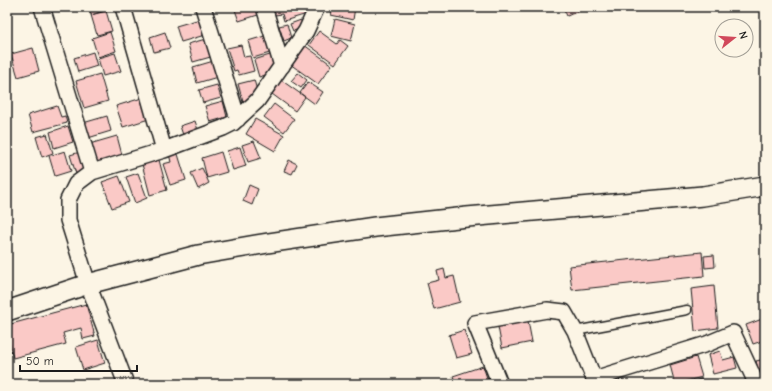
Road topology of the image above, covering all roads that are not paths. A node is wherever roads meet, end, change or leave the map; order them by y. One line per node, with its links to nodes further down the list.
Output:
1 (42, 7): 9 (street)
2 (123, 7): 8 (street)
3 (204, 7): 7 (street)
4 (264, 7): 6 (street)
5 (317, 7): 6 (street)
6 (282, 66): 7 (street)
7 (238, 119): 8 (street)
8 (164, 150): 9 (street)
9 (92, 172): 11 (street)
10 (765, 186): 11 (street)
11 (88, 284): 13 (street); 16 (street)
12 (687, 310): 14 (lane)
13 (7, 311)
14 (575, 331): 15 (street); 17 (street)
15 (595, 382): 18 (street)
16 (126, 384)
17 (500, 384)
18 (756, 384)

